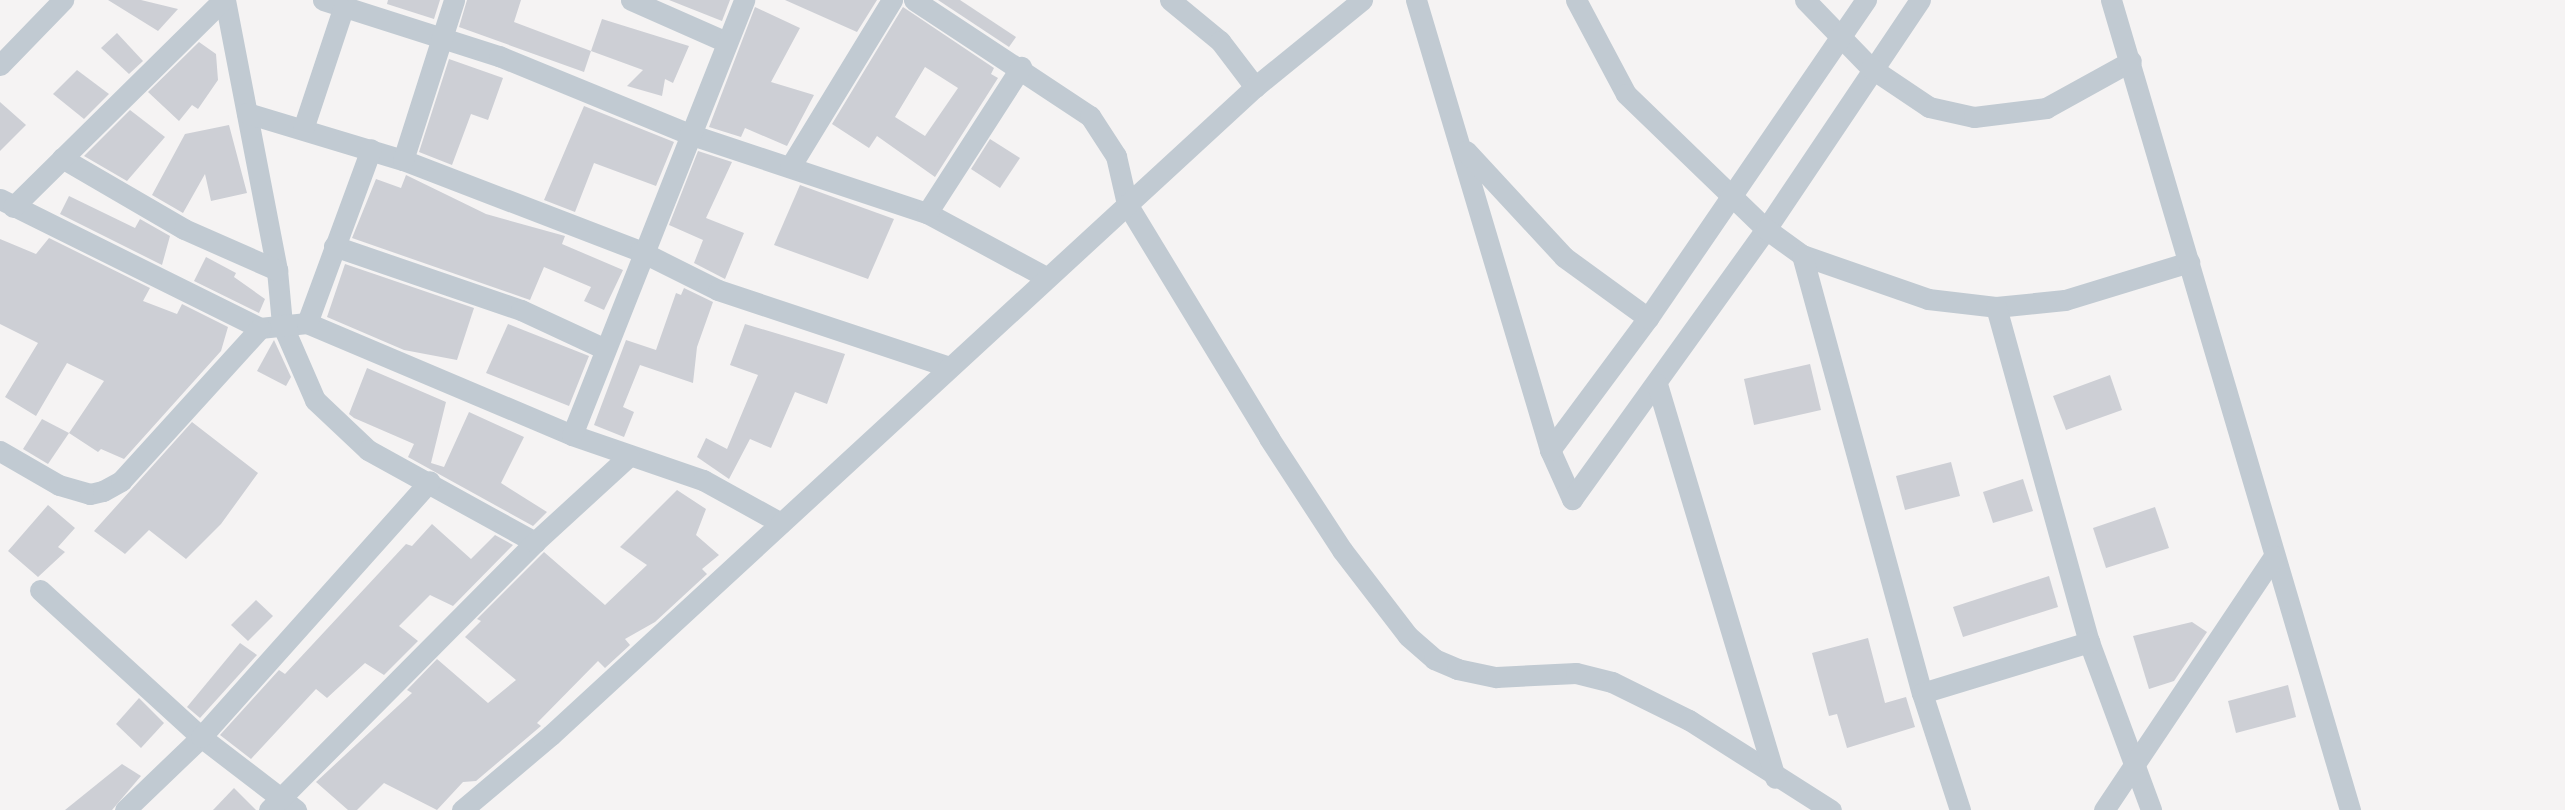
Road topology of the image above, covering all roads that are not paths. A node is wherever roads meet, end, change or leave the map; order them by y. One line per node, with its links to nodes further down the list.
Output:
1 (63, 0): 21 (street)
2 (224, 0): 25 (street); 30 (street)
3 (454, 0): 17 (street)
4 (631, 0): 19 (street)
5 (744, 0): 19 (street)
6 (892, 0): 32 (street)
7 (914, 0): 22 (street)
8 (1170, 0): 24 (street)
9 (1362, 0): 24 (street)
10 (1416, 0): 28 (street)
11 (1576, 0): 33 (street)
12 (1805, 0): 18 (street)
13 (1866, 0): 18 (street)
14 (1920, 0): 23 (street)
15 (2111, 0): 20 (street)
16 (333, 5): 17 (street); 26 (street)
17 (440, 38): 27 (street); 31 (street)
18 (1838, 38): 23 (street); 33 (street)
19 (724, 41): 27 (street)
20 (2131, 61): 23 (street); 41 (street)
21 (0, 65)
22 (1021, 68): 35 (street); 36 (street)
23 (1871, 68): 37 (street)
24 (1255, 87): 35 (street)
25 (247, 113): 26 (street); 42 (street)
26 (303, 129): 29 (street)
27 (689, 134): 32 (street); 39 (street)
28 (1460, 144): 45 (street); 53 (street)
29 (371, 149): 31 (street); 38 (street)
30 (62, 158): 34 (street); 42 (street)
31 (403, 160): 39 (street)
32 (790, 167): 36 (street)
33 (1732, 196): 37 (street); 45 (street)
34 (6, 203): 48 (street)
35 (1127, 204): 43 (street); 65 (street)
36 (927, 213): 43 (street)
37 (1766, 229): 40 (street); 51 (street)
38 (334, 246): 46 (street); 49 (street)
39 (640, 251): 49 (street); 50 (street)
40 (1802, 255): 44 (street); 62 (street)
41 (2189, 262): 44 (street); 59 (street)
42 (277, 270): 47 (street)
43 (1046, 278): 50 (street)
44 (1996, 307): 61 (street)
45 (1648, 318): 53 (street)
46 (307, 323): 47 (street); 52 (street)
47 (282, 324): 48 (street); 56 (street)
48 (260, 328): 54 (street)
49 (603, 348): 52 (street)
50 (949, 367): 57 (street)
51 (1657, 384): 53 (street); 65 (street)
52 (572, 435): 55 (street)
53 (1550, 450)
54 (0, 452)
55 (629, 456): 57 (street); 58 (street)
56 (430, 481): 58 (street); 63 (street)
57 (781, 523): 68 (street)
58 (535, 542): 66 (street)
59 (2274, 556): 64 (street); 73 (street)
60 (40, 590): 63 (street)
61 (2089, 642): 62 (street); 64 (street)
62 (1922, 693): 70 (street)
63 (201, 737): 66 (street); 67 (street)
64 (2136, 765): 71 (street); 72 (street)
65 (1775, 778): 69 (street)
66 (282, 806)
67 (125, 810)
68 (462, 810)
69 (1831, 810)
70 (1960, 810)
71 (2104, 810)
72 (2151, 810)
73 (2350, 810)

